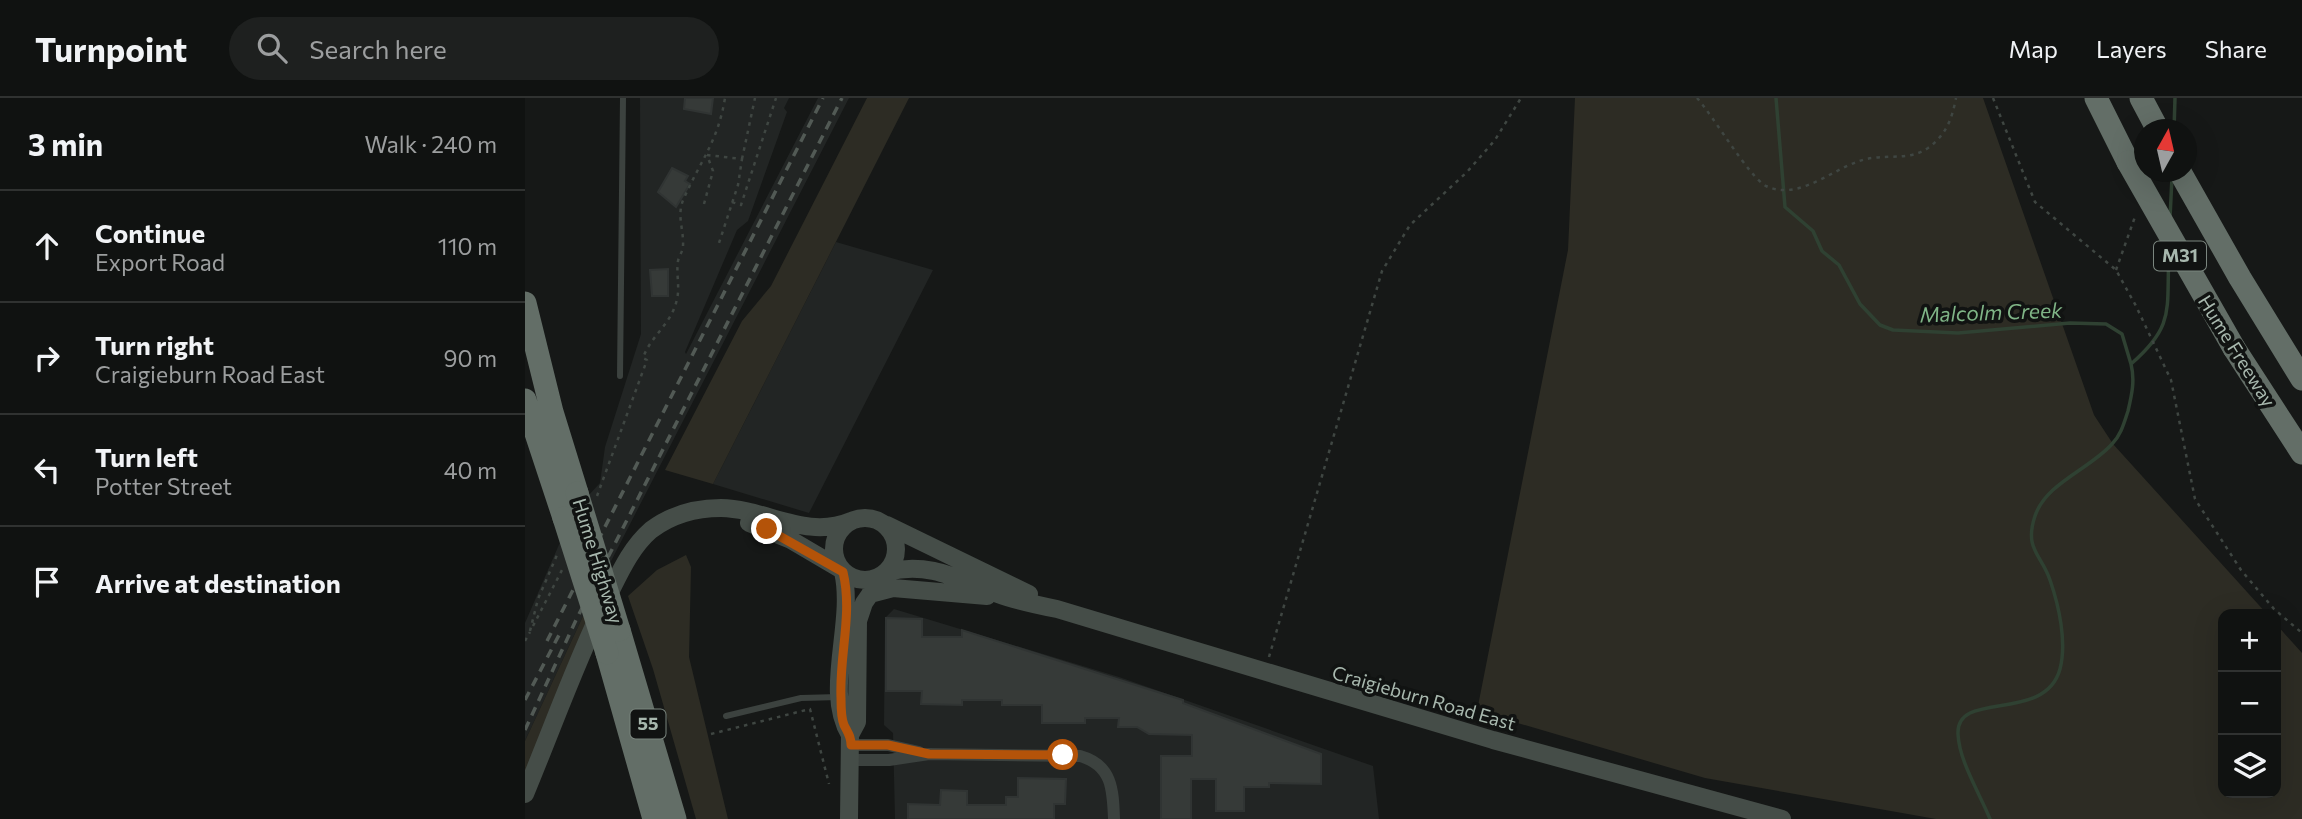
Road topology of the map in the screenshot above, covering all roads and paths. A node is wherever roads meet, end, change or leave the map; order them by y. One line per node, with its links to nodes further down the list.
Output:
1 (623, 98): 21 (lane)
2 (725, 98): 12 (path)
3 (755, 98): 13 (path)
4 (776, 98): 15 (path)
5 (1521, 98): 37 (path)
6 (1697, 98): 7 (path)
7 (1956, 98)
8 (1993, 98): 19 (path)
9 (2096, 98): 24 (highway, Hume Freeway / M31, bridge)
10 (2141, 98): 11 (highway, bridge)
11 (2152, 119)
12 (707, 155): 13 (path); 16 (path); 25 (path)
13 (742, 159): 15 (path)
14 (2186, 182): 22 (highway, M31)
15 (732, 202): 18 (path)
16 (704, 204)
17 (2136, 210): 19 (path)
18 (719, 243)
19 (2116, 270): 36 (path)
20 (525, 303): 25 (highway, Hume Highway / 55)
21 (620, 376)
22 (2302, 379)
23 (525, 400): 44 (highway, Hume Highway / 55, bridge)
24 (2302, 453)
25 (586, 496): 45 (highway, Hume Highway / 55, bridge)
26 (690, 512): 27 (main road); 30 (main road); 43 (main road)
27 (851, 521): 28 (main road); 30 (main road)
28 (881, 522): 31 (main road); 34 (main road, Craigieburn Road East)
29 (559, 552): 35 (path)
30 (843, 571): 31 (main road); 38 (main road)
31 (886, 573): 32 (main road); 33 (main road, Craigieburn Road East)
32 (870, 594): 33 (main road); 41 (main road)
33 (1019, 601): 34 (main road, Craigieburn Road East)
34 (1057, 609): 37 (main road, Craigieburn Road East)
35 (530, 631)
36 (2302, 633)
37 (1265, 673): 48 (main road, Craigieburn Road East)
38 (841, 697): 39 (lane); 41 (main road)
39 (726, 716)
40 (711, 734): 42 (path)
41 (850, 747): 46 (main road); 47 (street)
42 (829, 784)
43 (525, 794)
44 (654, 819)
45 (675, 819)
46 (849, 819)
47 (1114, 819)
48 (1782, 819)

